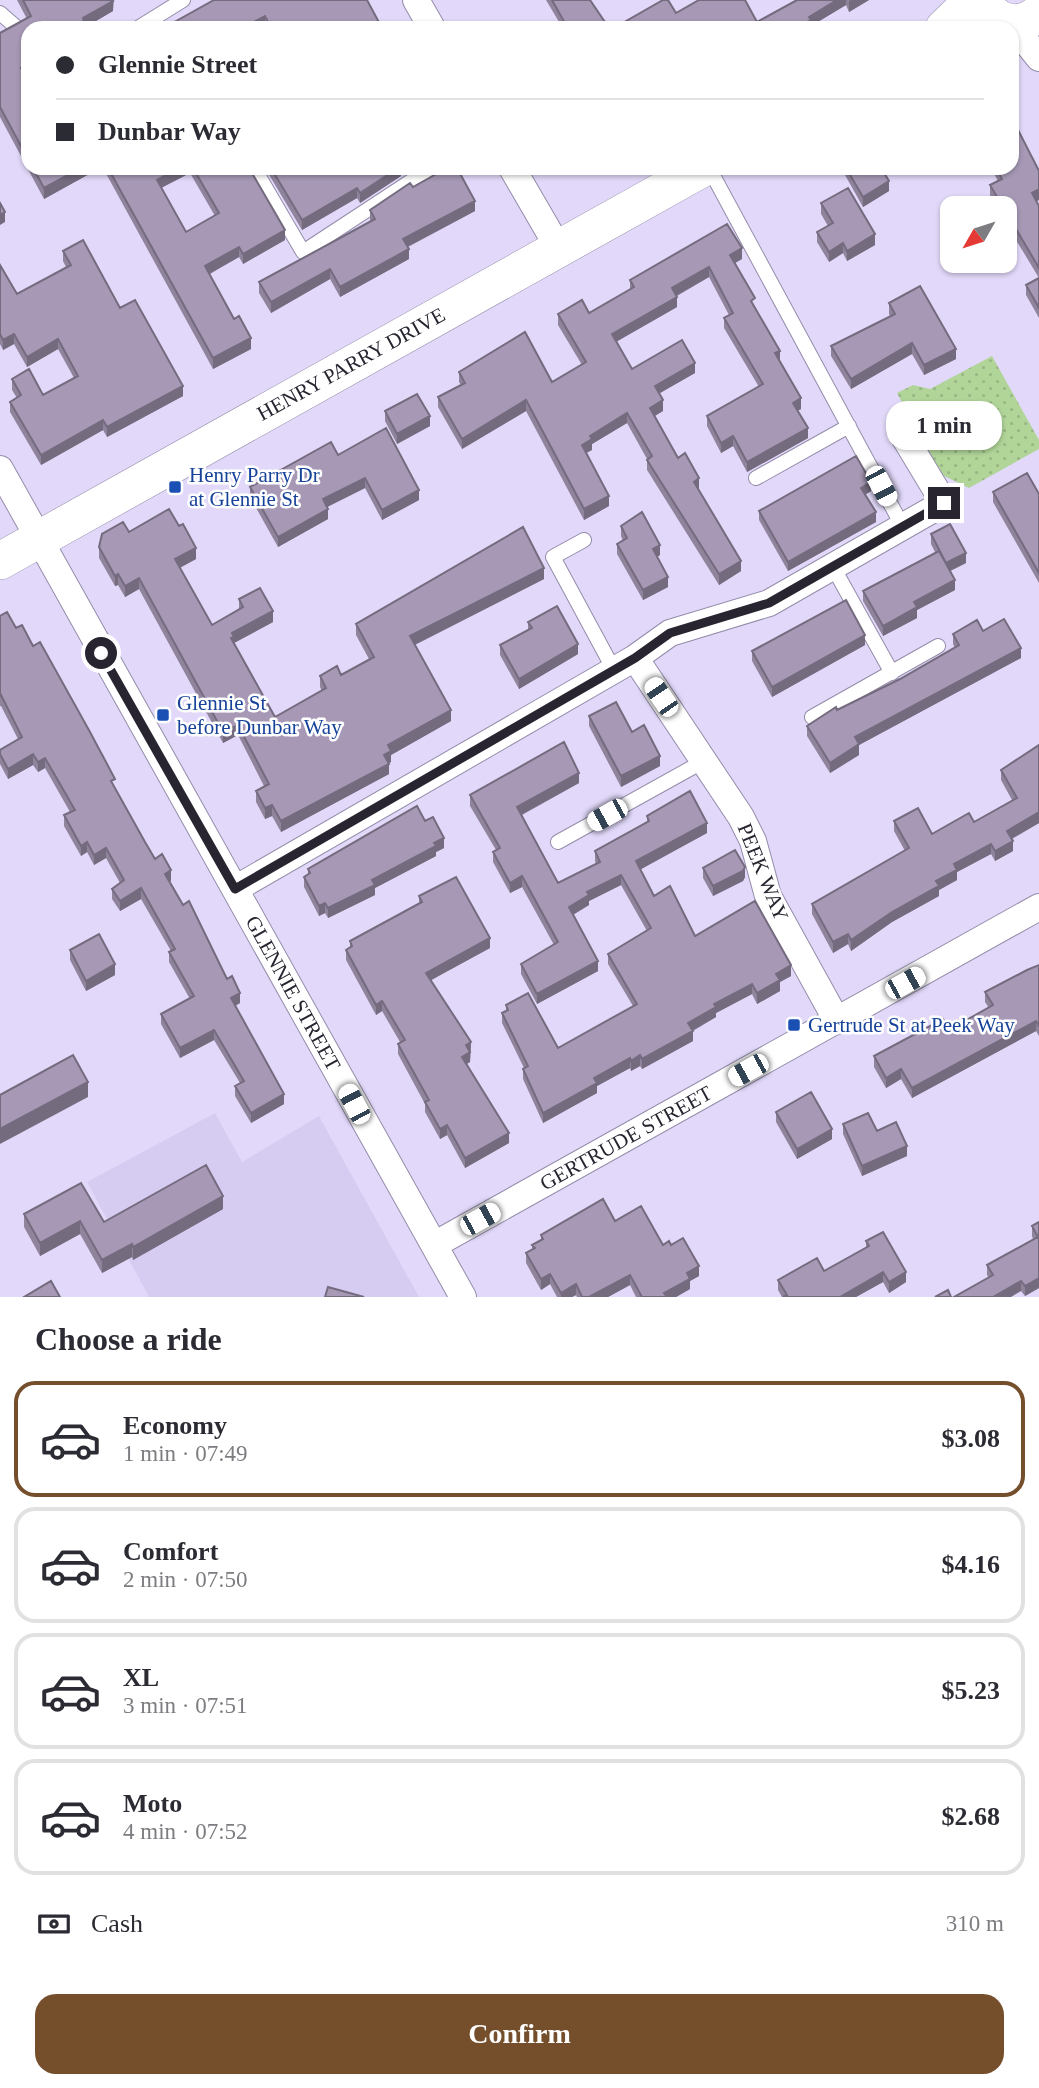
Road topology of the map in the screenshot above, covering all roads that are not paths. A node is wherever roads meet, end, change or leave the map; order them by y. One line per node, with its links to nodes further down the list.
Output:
1 (183, 0): 5 (lane)
2 (416, 0): 6 (street)
3 (0, 13): 8 (lane)
4 (995, 14): 7 (main road)
5 (149, 21)
6 (428, 21)
7 (969, 21)
8 (15, 26)
9 (1019, 33): 10 (street)
10 (1039, 58)
11 (258, 175): 12 (lane)
12 (420, 175)
13 (516, 175): 16 (street)
14 (690, 175): 16 (main road, HENRY PARRY DRIVE)
15 (713, 175): 17 (lane)
16 (559, 248): 22 (main road, HENRY PARRY DRIVE)
17 (849, 426): 19 (lane); 21 (lane)
18 (900, 430): 21 (street)
19 (756, 478)
20 (3, 480): 22 (street, GLENNIE STREET)
21 (903, 527): 25 (street)
22 (38, 540): 24 (main road, HENRY PARRY DRIVE); 32 (street, GLENNIE STREET)
23 (584, 540): 27 (lane)
24 (0, 561)
25 (833, 567): 27 (street); 28 (lane)
26 (939, 646): 28 (lane)
27 (625, 664): 30 (street, PEEK WAY); 32 (street)
28 (892, 673): 29 (lane)
29 (812, 717)
30 (704, 761): 31 (lane); 34 (street, PEEK WAY)
31 (558, 842)
32 (235, 889): 35 (street, GLENNIE STREET)
33 (1039, 907): 34 (street, GERTRUDE STREET)
34 (837, 1021): 35 (street, GERTRUDE STREET)
35 (434, 1245): 36 (street, GLENNIE STREET)
36 (463, 1297)

